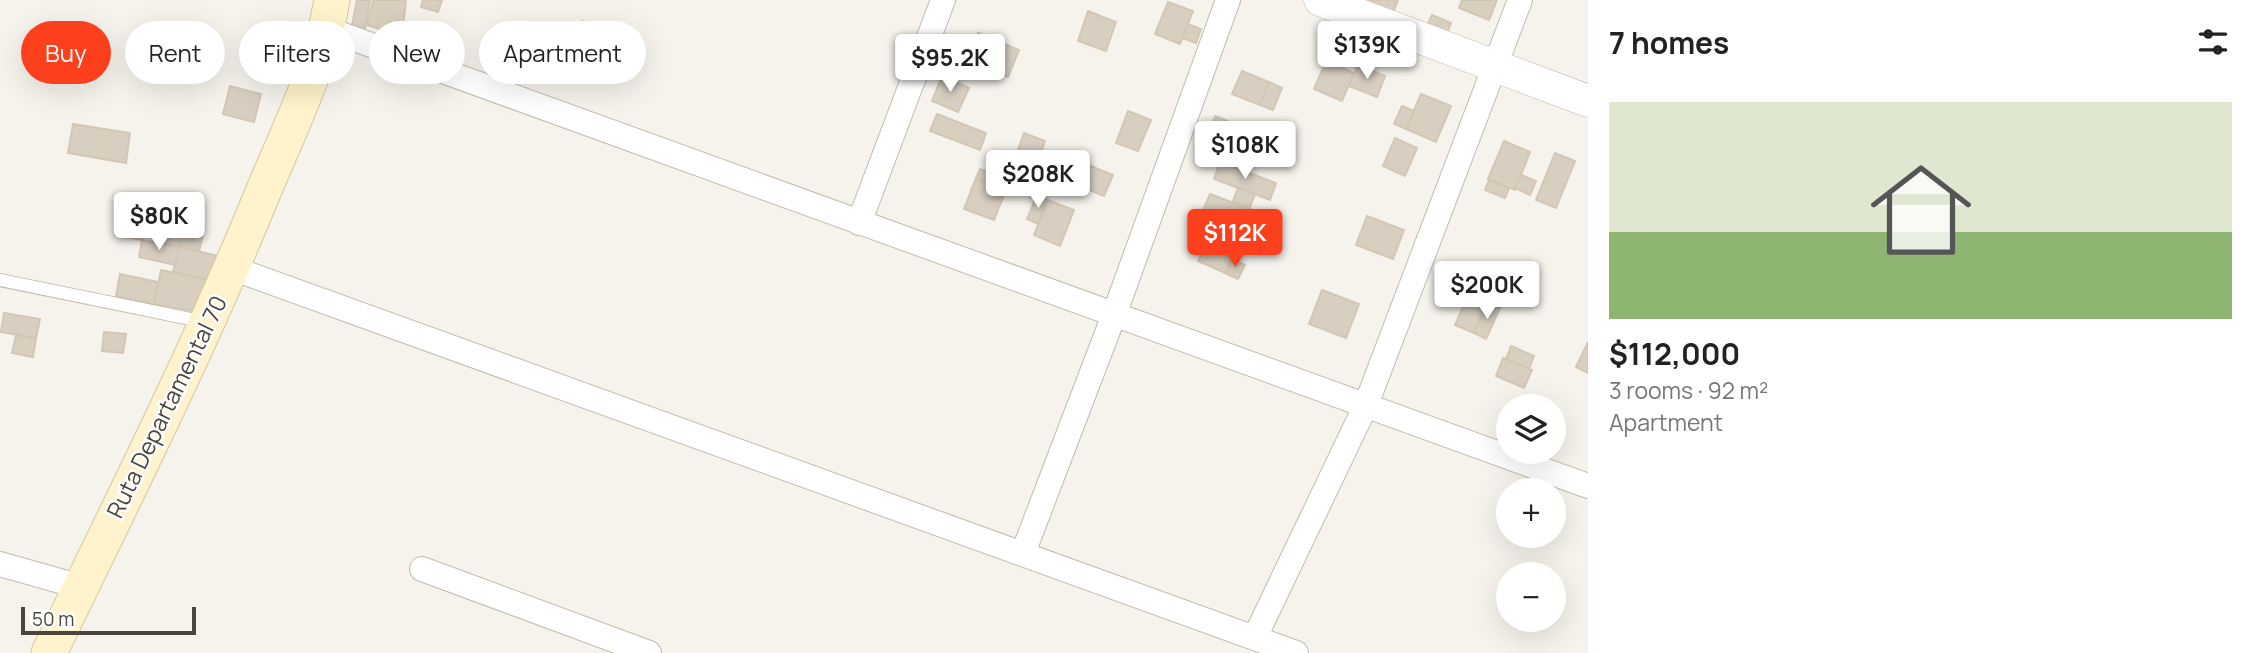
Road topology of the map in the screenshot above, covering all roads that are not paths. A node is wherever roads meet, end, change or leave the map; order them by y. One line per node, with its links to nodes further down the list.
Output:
1 (943, 0): 8 (street)
2 (1228, 0): 11 (street)
3 (1320, 0): 6 (street)
4 (1520, 0): 6 (street)
5 (329, 15): 8 (street); 9 (main road, Ruta Departamental 70)
6 (1495, 66): 7 (street); 13 (street)
7 (1588, 101)
8 (859, 223): 11 (street)
9 (232, 268): 12 (main road, Ruta Departamental 70); 15 (street)
10 (0, 280): 12 (lane)
11 (1114, 315): 13 (street); 15 (street)
12 (207, 322): 18 (main road, Ruta Departamental 70)
13 (1366, 405): 14 (street); 19 (street)
14 (1588, 486)
15 (1023, 553): 19 (street)
16 (0, 564): 18 (street)
17 (422, 569): 21 (street)
18 (81, 587): 20 (main road, Ruta Departamental 70)
19 (1255, 637): 22 (street)
20 (49, 653)
21 (649, 653)
22 (1296, 653)

